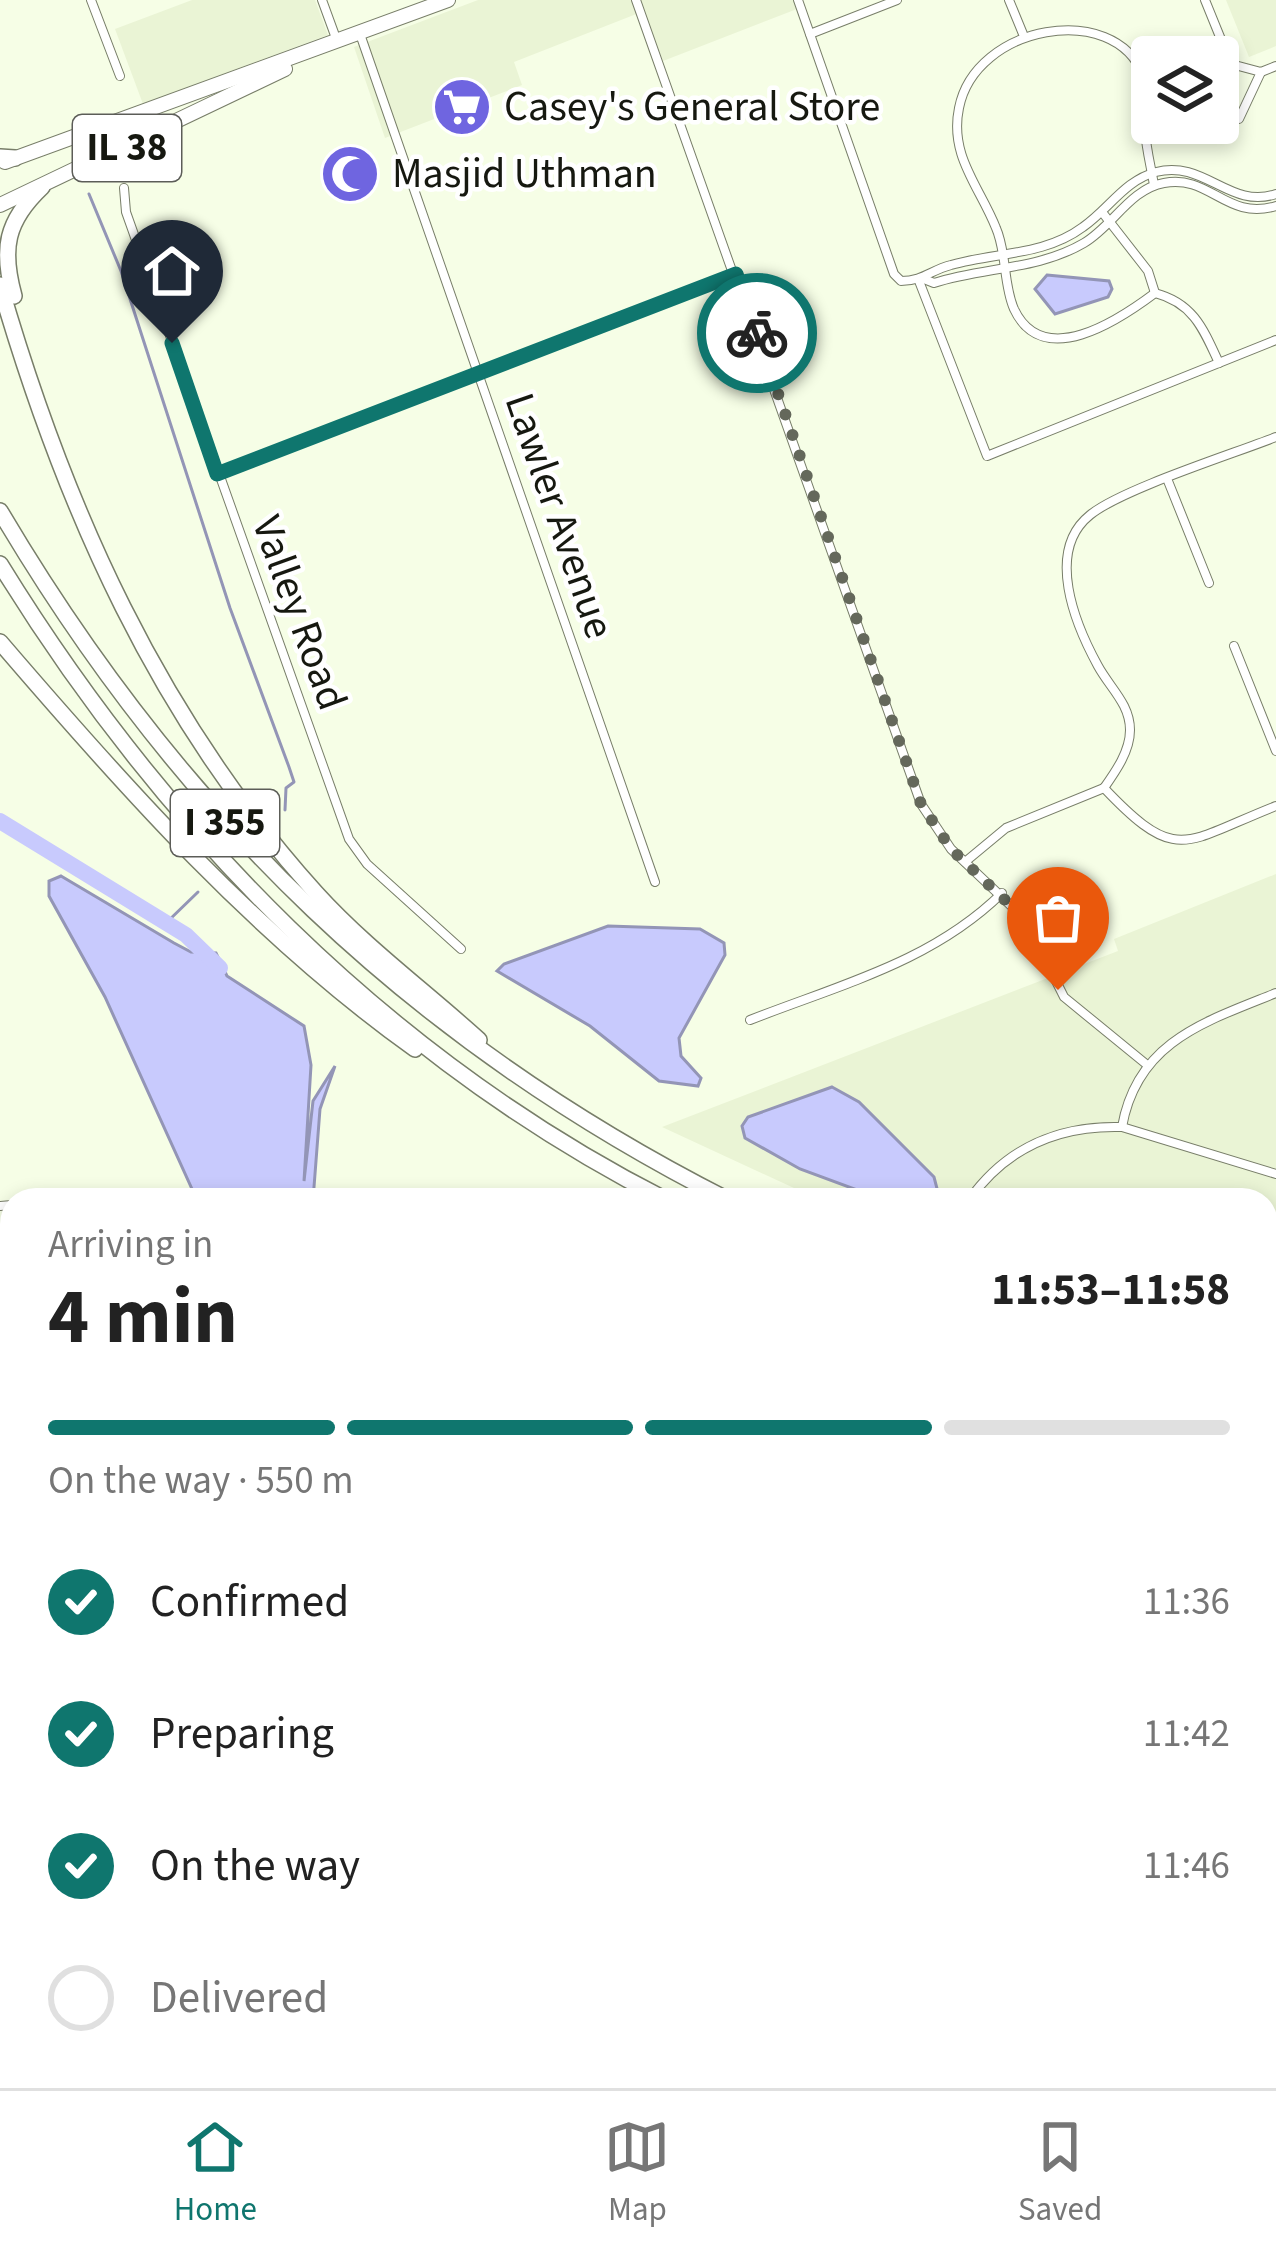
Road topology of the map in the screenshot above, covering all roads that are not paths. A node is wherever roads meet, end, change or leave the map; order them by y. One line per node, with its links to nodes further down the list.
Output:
1 (91, 0): 17 (street)
2 (322, 0): 13 (street)
3 (448, 0): 9 (main road, IL 38)
4 (636, 0): 31 (street)
5 (798, 0): 10 (street)
6 (897, 0): 10 (street)
7 (1009, 0): 11 (street)
8 (1205, 0): 12 (street)
9 (360, 34): 13 (main road, IL 38); 38 (street, Lawler Avenue)
10 (810, 34): 32 (street)
11 (1023, 34): 20 (street); 29 (street)
12 (1220, 36)
13 (338, 42): 19 (main road, IL 38); 22 (main road, IL 38)
14 (1239, 66): 16 (street)
15 (1276, 66): 16 (street)
16 (1261, 72): 18 (street)
17 (121, 76)
18 (1239, 117)
19 (5, 160)
20 (1152, 172): 21 (street); 24 (street); 27 (street)
21 (1154, 184): 26 (street); 28 (street)
22 (42, 187): 25 (main road, IL 38); 37 (highway)
23 (124, 188): 40 (street, Valley Road)
24 (1276, 194)
25 (0, 205)
26 (1276, 206)
27 (1102, 212): 28 (street); 29 (street)
28 (1111, 223): 30 (street); 34 (street)
29 (1002, 256): 30 (street); 32 (street)
30 (1005, 267): 32 (street); 34 (street)
31 (736, 274): 38 (street); 50 (street)
32 (922, 280): 36 (street)
33 (0, 285): 37 (highway)
34 (1155, 293): 36 (street)
35 (1276, 340): 36 (street)
36 (1219, 363)
37 (30, 369): 58 (highway)
38 (478, 374): 40 (street); 51 (street, Lawler Avenue)
39 (1276, 437): 41 (street)
40 (217, 474): 53 (street, Valley Road)
41 (1168, 481): 44 (street); 48 (street)
42 (0, 511): 58 (highway, I 355)
43 (0, 565): 56 (highway, I 355)
44 (1209, 583)
45 (0, 642): 56 (highway)
46 (1234, 646): 47 (street)
47 (1276, 751)
48 (1104, 788): 49 (street); 50 (street)
49 (1276, 806)
50 (965, 862): 52 (street)
51 (655, 882)
52 (1002, 893): 55 (street); 57 (street)
53 (461, 950)
54 (1276, 993): 57 (street)
55 (750, 1020)
56 (441, 1058): 61 (highway, I 355)
57 (1146, 1064): 59 (street)
58 (514, 1076): 62 (highway, I 355)
59 (1122, 1127): 60 (street); 63 (street)
60 (1276, 1174)
61 (645, 1188)
62 (706, 1188)
63 (978, 1188)

